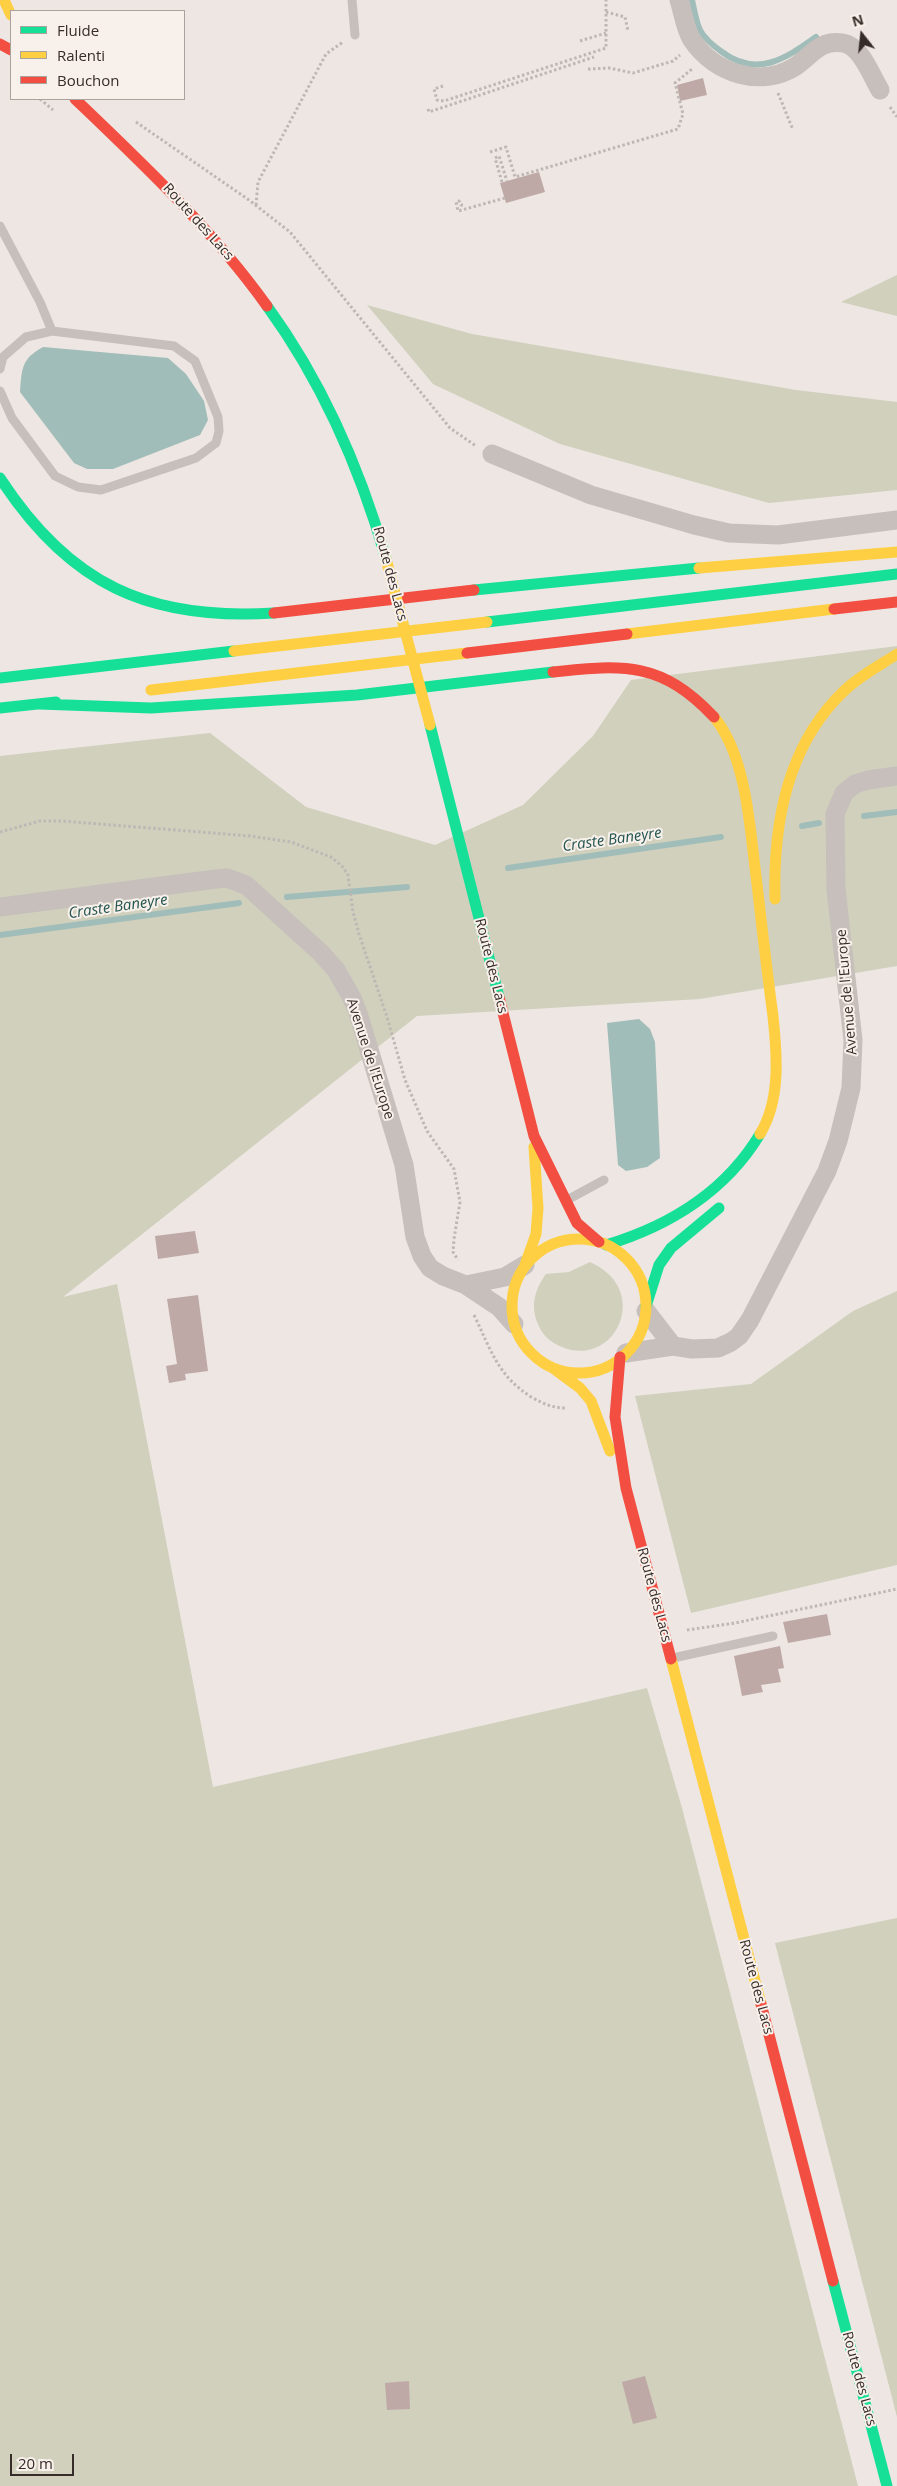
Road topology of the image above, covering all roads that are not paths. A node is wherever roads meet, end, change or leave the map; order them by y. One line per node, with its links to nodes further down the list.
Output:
1 (4, 0): 4 (main road)
2 (352, 0): 5 (lane)
3 (679, 0): 6 (street)
4 (10, 14)
5 (355, 35)
6 (880, 90)
7 (76, 100): 27 (main road, Route des Lacs, bridge)
8 (0, 226): 9 (lane)
9 (52, 331): 10 (lane); 11 (lane)
10 (0, 369)
11 (0, 391)
12 (492, 454): 14 (street)
13 (0, 478): 15 (main road)
14 (897, 520)
15 (897, 552)
16 (897, 574): 19 (main road)
17 (897, 602): 20 (main road)
18 (897, 654): 26 (main road)
19 (0, 678)
20 (138, 692)
21 (118, 694): 22 (main road)
22 (39, 704): 23 (main road); 31 (main road)
23 (0, 708)
24 (897, 776): 36 (street, Avenue de l'Europe)
25 (0, 907): 33 (street, Avenue de l'Europe)
26 (776, 908)
27 (534, 1136): 30 (main road, Route des Lacs); 32 (main road, Route des Lacs)
28 (604, 1180): 30 (lane)
29 (730, 1197): 34 (main road)
30 (565, 1202): 31 (main road, Route des Lacs)
31 (603, 1243): 32 (main road); 34 (main road)
32 (525, 1265): 33 (street); 35 (main road)
33 (461, 1282): 35 (street, Avenue de l'Europe)
34 (646, 1309): 36 (street); 37 (main road)
35 (514, 1324): 38 (main road)
36 (673, 1346): 37 (street, Avenue de l'Europe)
37 (623, 1355): 38 (main road); 39 (main road, Route des Lacs)
38 (552, 1367): 39 (main road, Route des Lacs)
39 (626, 1488): 41 (main road, Route des Lacs)
40 (772, 1636): 41 (lane)
41 (671, 1659): 42 (main road, Route des Lacs)
42 (886, 2486)

